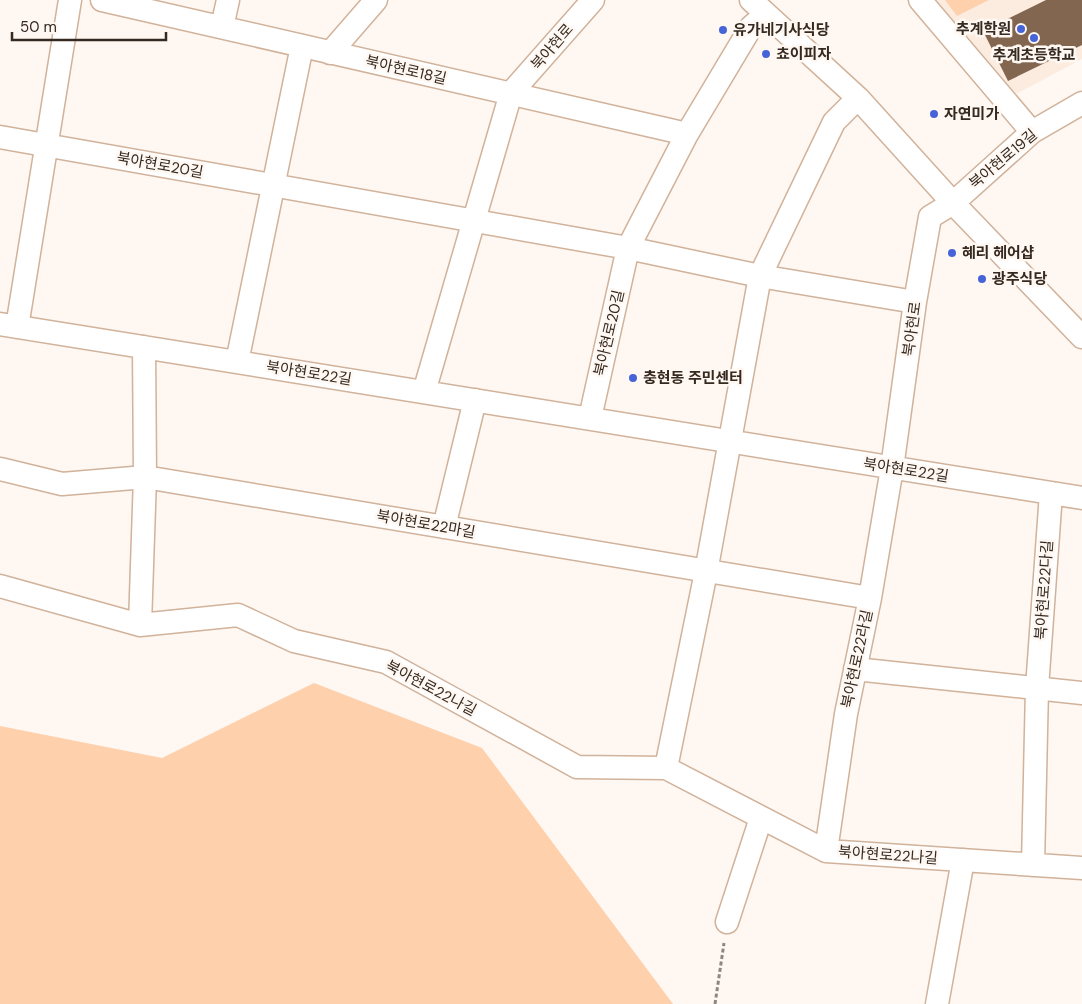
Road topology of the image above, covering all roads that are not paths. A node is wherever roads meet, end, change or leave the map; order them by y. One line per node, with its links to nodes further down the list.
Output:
1 (70, 0): 17 (street)
2 (102, 0): 8 (street, 북아현로18길)
3 (228, 0): 8 (street)
4 (376, 0): 10 (street)
5 (593, 0): 11 (street, 북아현로)
6 (920, 0): 14 (street)
7 (758, 7): 12 (street); 15 (street)
8 (222, 27): 9 (street, 북아현로18길)
9 (302, 46): 10 (street, 북아현로18길); 18 (street)
10 (330, 53): 11 (street, 북아현로18길)
11 (511, 93): 15 (street, 북아현로18길); 20 (street)
12 (858, 98): 19 (street); 22 (street)
13 (1082, 103): 14 (street, 북아현로19길)
14 (1032, 132): 19 (street, 북아현로19길)
15 (687, 134): 21 (street)
16 (0, 137): 17 (street, 북아현로20길)
17 (46, 145): 18 (street, 북아현로20길); 24 (street)
18 (274, 185): 20 (street, 북아현로20길); 27 (street)
19 (953, 203): 23 (street, 북아현로); 25 (street)
20 (474, 220): 21 (street, 북아현로20길); 28 (street)
21 (628, 248): 22 (street, 북아현로20길); 30 (street, 북아현로20길)
22 (760, 276): 23 (street, 북아현로20길); 31 (street)
23 (916, 302): 32 (street, 북아현로)
24 (5, 329): 26 (street, 북아현로22길)
25 (1082, 337)
26 (144, 347): 27 (street, 북아현로22길); 34 (street)
27 (237, 362): 28 (street, 북아현로22길)
28 (424, 392): 29 (street, 북아현로22길)
29 (475, 400): 30 (street, 북아현로22길); 37 (street)
30 (590, 418): 31 (street, 북아현로22길)
31 (730, 441): 32 (street, 북아현로22길); 38 (street)
32 (892, 468): 35 (street, 북아현로22길); 40 (street, 북아현로22라길)
33 (0, 469): 34 (street, 북아현로22마길)
34 (146, 477): 37 (street, 북아현로22마길); 41 (street)
35 (1051, 493): 36 (street, 북아현로22길); 43 (street, 북아현로22다길)
36 (1082, 498)
37 (444, 528): 38 (street, 북아현로22마길)
38 (706, 572): 40 (street, 북아현로22마길); 45 (street)
39 (0, 586): 41 (street, 북아현로22나길)
40 (870, 598): 42 (street, 북아현로22라길)
41 (140, 625): 45 (street, 북아현로22나길)
42 (855, 669): 43 (street); 47 (street, 북아현로22라길)
43 (1037, 688): 44 (street); 49 (street, 북아현로22다길)
44 (1082, 693)
45 (666, 768): 46 (street, 북아현로22나길)
46 (762, 818): 47 (street, 북아현로22나길); 51 (street)
47 (826, 851): 48 (street, 북아현로22나길)
48 (963, 860): 49 (street, 북아현로22나길); 52 (street)
49 (1033, 865): 50 (street, 북아현로22나길)
50 (1082, 868)
51 (727, 922)
52 (937, 1004)

